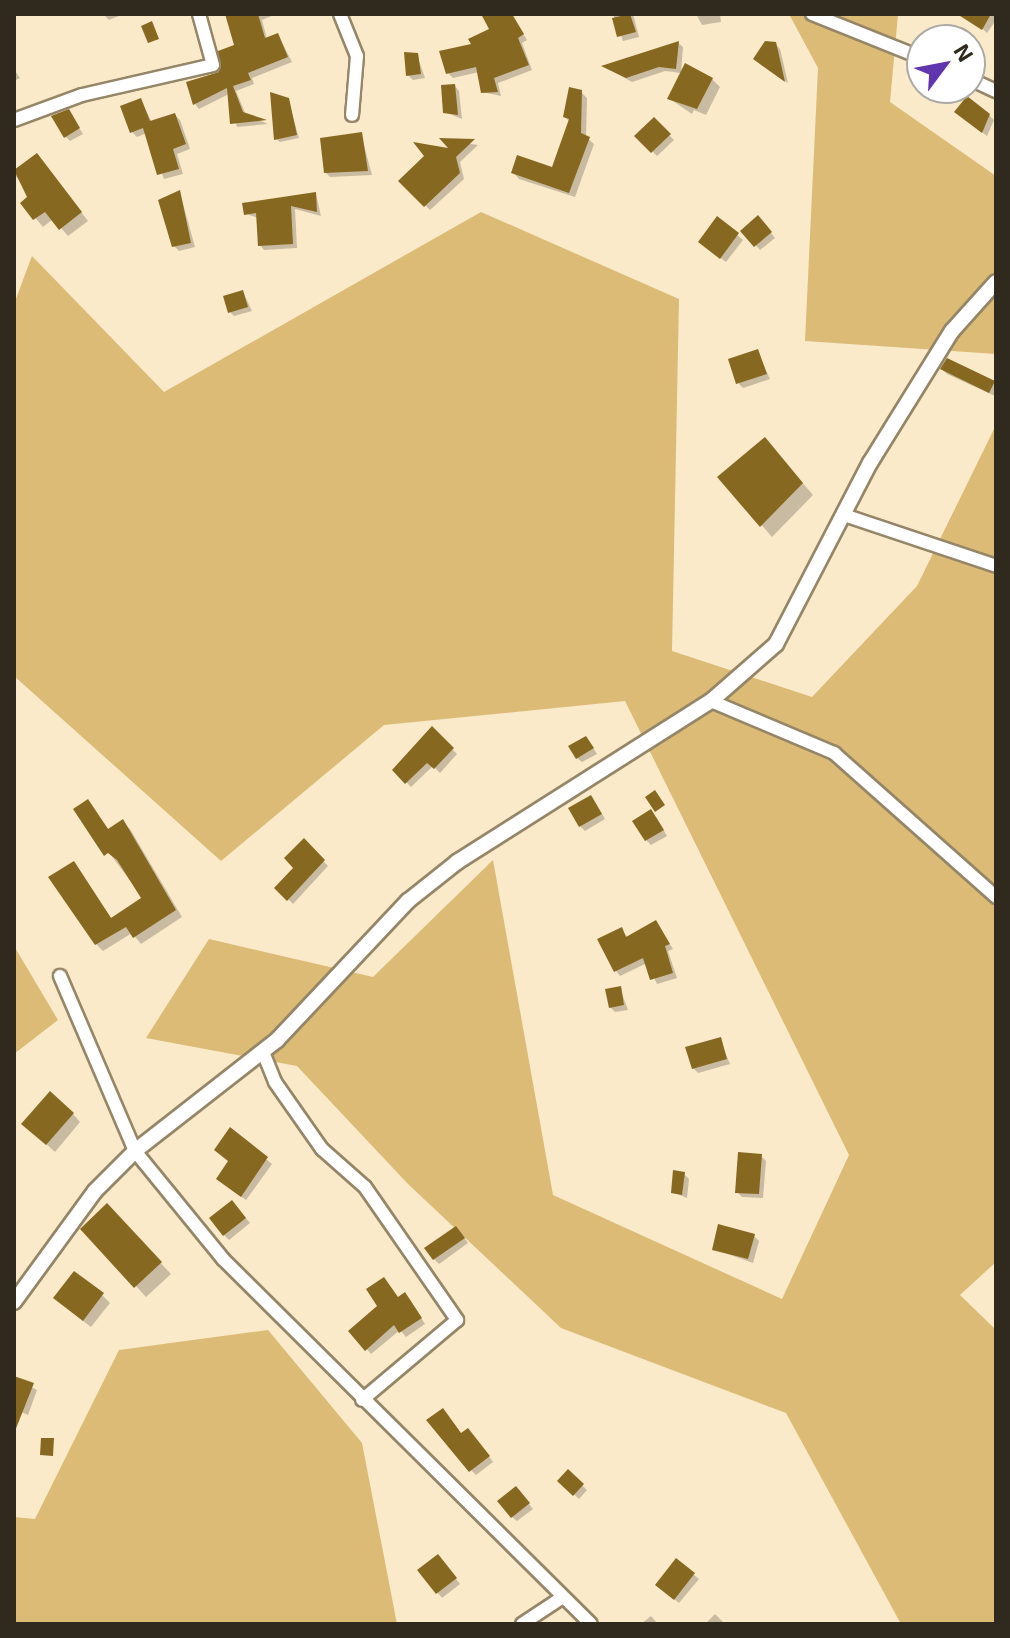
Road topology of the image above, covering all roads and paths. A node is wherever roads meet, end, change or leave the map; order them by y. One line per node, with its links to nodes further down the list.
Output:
1 (199, 14): 6 (street)
2 (340, 14): 5 (street)
3 (812, 14): 4 (street)
4 (906, 52)
5 (352, 115)
6 (14, 120)
7 (996, 282): 8 (street)
8 (844, 515): 9 (street); 10 (street)
9 (996, 566)
10 (711, 701): 11 (street); 13 (street)
11 (996, 897)
12 (60, 976): 14 (street)
13 (263, 1052): 14 (street); 16 (street)
14 (135, 1151): 15 (street); 16 (street)
15 (14, 1302)
16 (362, 1400): 17 (street)
17 (563, 1597): 18 (street); 19 (street)
18 (522, 1624)
19 (591, 1624)

